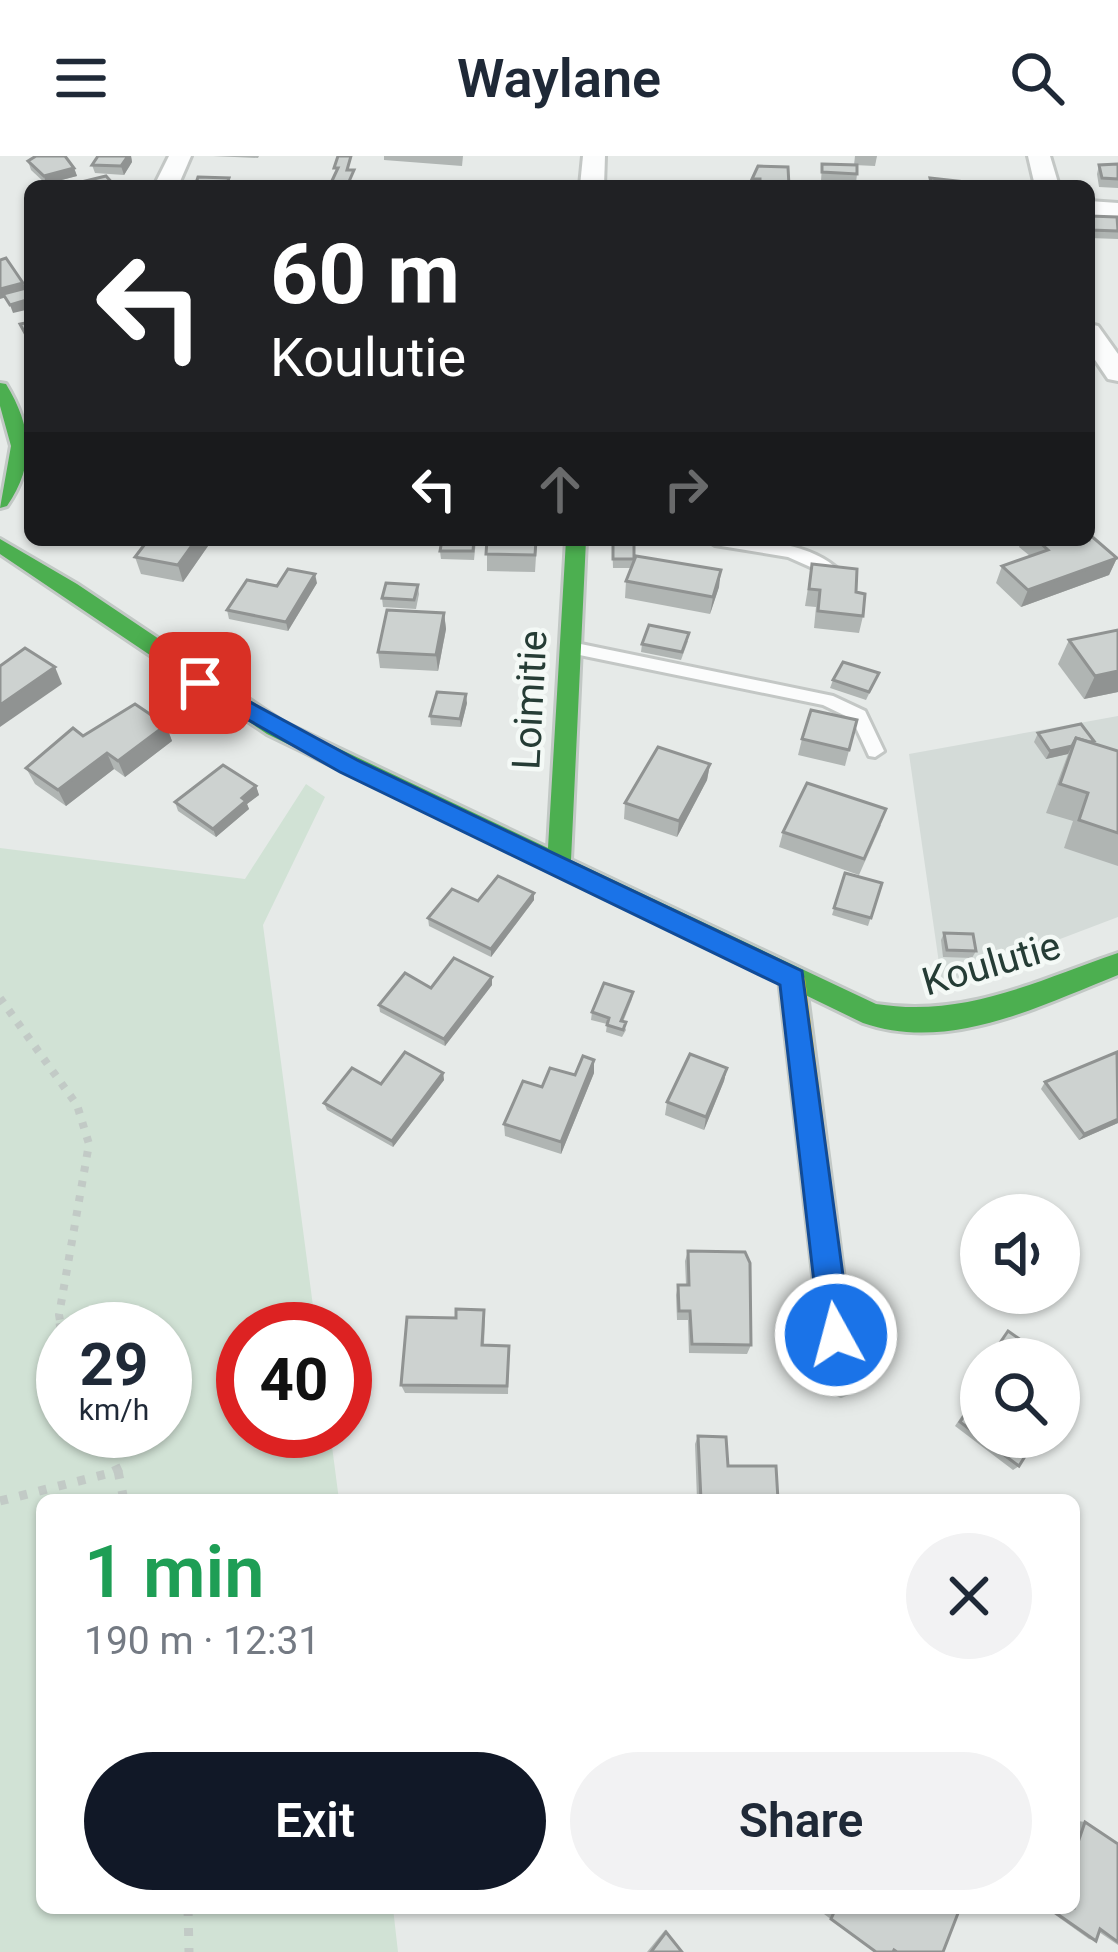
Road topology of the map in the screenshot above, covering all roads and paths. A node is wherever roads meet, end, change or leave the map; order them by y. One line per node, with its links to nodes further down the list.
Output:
1 (1100, 338): 2 (street)
2 (1118, 373)
3 (0, 388): 4 (street)
4 (16, 460): 5 (street)
5 (0, 502)
6 (0, 544): 12 (street, Koulutie)
7 (576, 546): 10 (street, Loimitie)
8 (749, 546): 9 (lane)
9 (832, 572)
10 (571, 648): 11 (lane); 12 (street, Loimitie)
11 (874, 751)
12 (560, 864): 14 (street, Koulutie)
13 (1118, 964): 14 (street, Koulutie)
14 (792, 979): 17 (street)
15 (0, 998): 16 (path)
16 (61, 1302)
17 (841, 1379)
18 (112, 1458): 19 (path)
19 (118, 1471): 20 (path); 21 (path)
20 (123, 1494)
21 (0, 1502)
22 (188, 1914): 23 (path)
23 (189, 1952)

